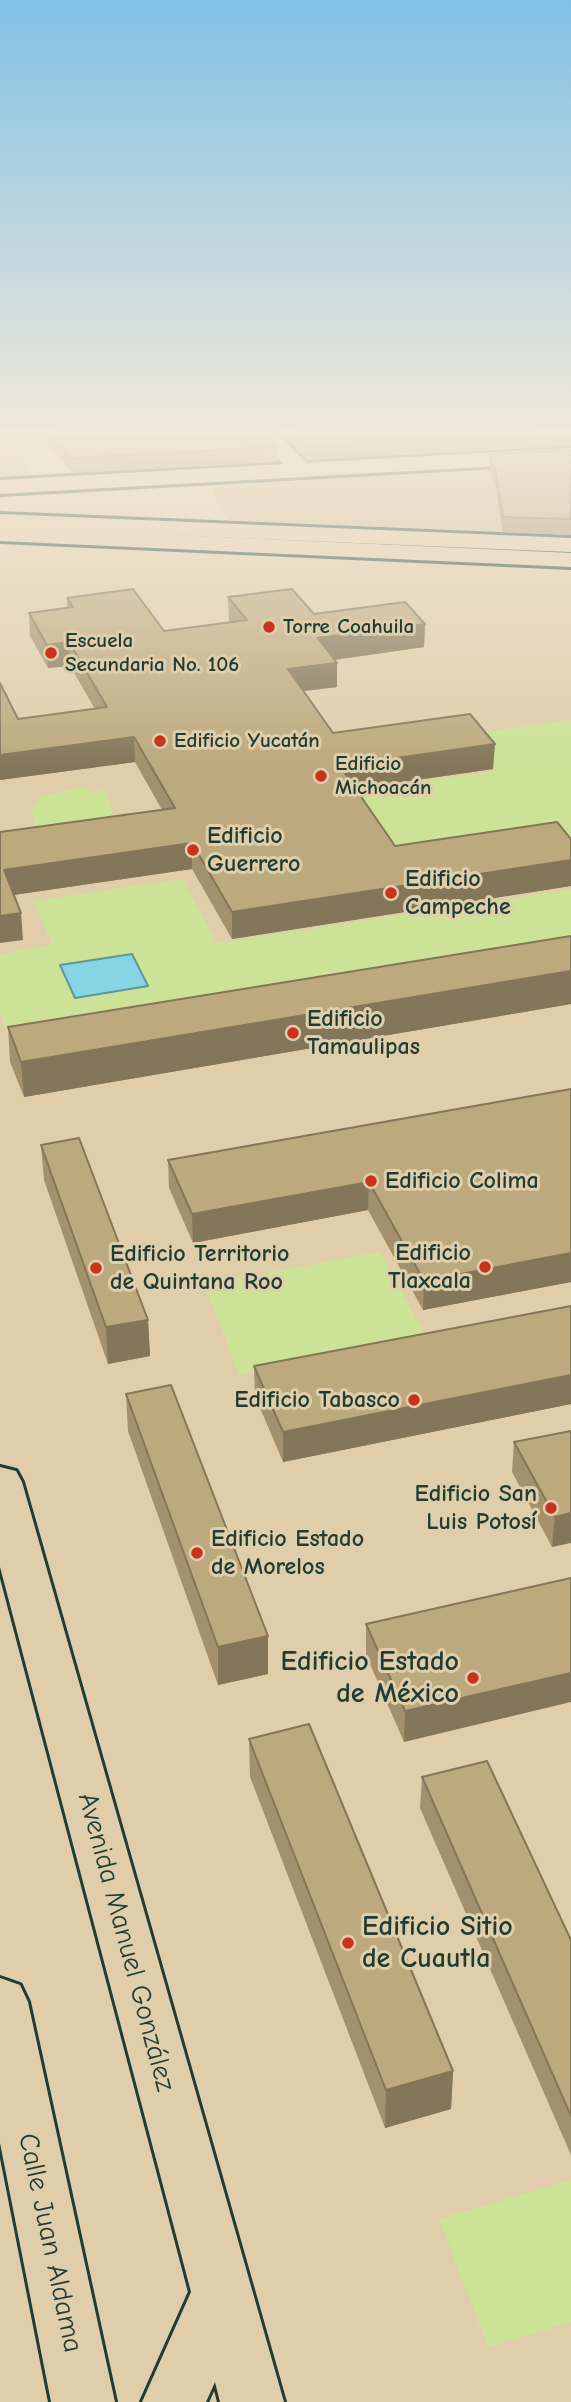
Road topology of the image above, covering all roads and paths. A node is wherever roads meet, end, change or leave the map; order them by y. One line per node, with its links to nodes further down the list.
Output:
1 (222, 544): 5 (main road)
2 (549, 544): 3 (main road)
3 (571, 545)
4 (0, 552): 6 (main road)
5 (571, 560)
6 (571, 578)
7 (0, 1482): 9 (main road, Avenida Manuel González)
8 (0, 2002): 10 (main road, Calle Juan Aldama)
9 (223, 2291): 11 (main road); 12 (main road, Avenida Manuel González)
10 (83, 2402)
11 (174, 2402)
12 (252, 2402)

